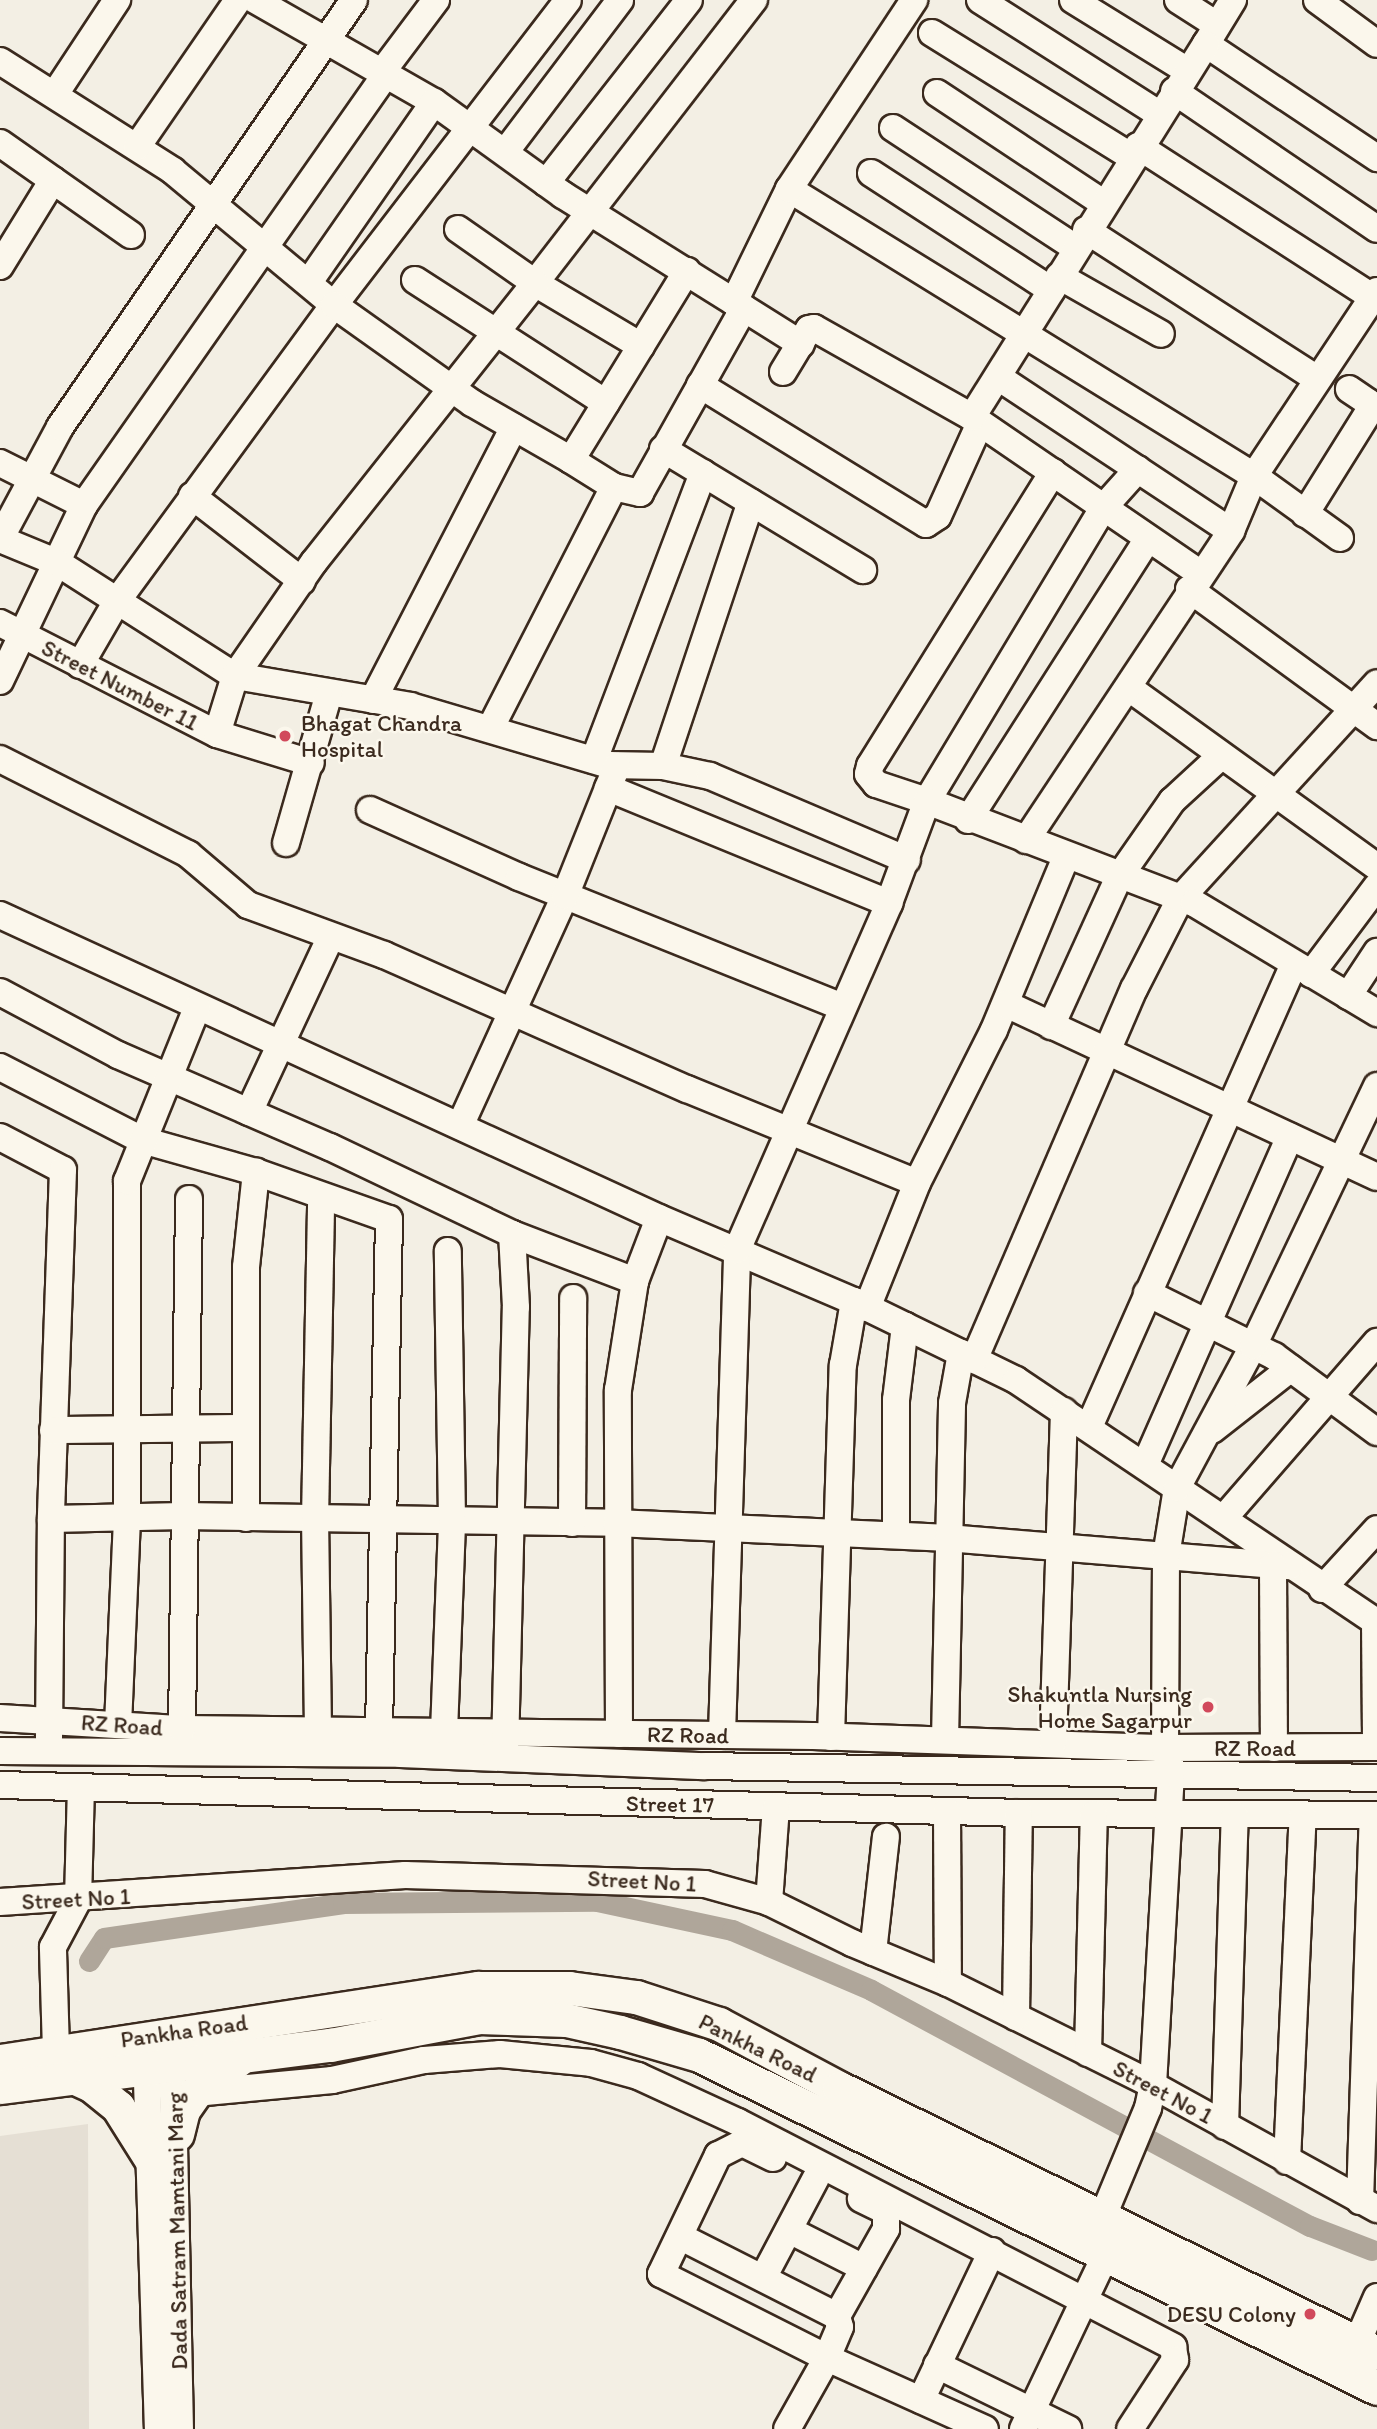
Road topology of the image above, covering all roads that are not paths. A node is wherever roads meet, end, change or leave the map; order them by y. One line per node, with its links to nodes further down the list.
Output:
1 (117, 0): 24 (street)
2 (237, 0): 29 (street)
3 (255, 0): 18 (street)
4 (355, 0): 18 (street)
5 (436, 0): 21 (street)
6 (568, 0): 27 (street)
7 (620, 0): 30 (street)
8 (689, 0): 36 (street)
9 (754, 0): 40 (street)
10 (914, 0): 37 (street)
11 (980, 0): 26 (street)
12 (1073, 0): 22 (street)
13 (1178, 0): 17 (street)
14 (1233, 0): 17 (street)
15 (1317, 0): 19 (street)
16 (932, 33): 32 (street)
17 (1212, 34): 22 (street); 33 (street)
18 (327, 42): 21 (street); 38 (street)
19 (1377, 44)
20 (2, 67): 24 (street)
21 (384, 73): 25 (street); 45 (street)
22 (1181, 81): 26 (street); 42 (street)
23 (937, 93): 39 (street)
24 (55, 94): 29 (street)
25 (434, 102): 27 (street); 49 (street)
26 (1159, 114): 32 (street)
27 (472, 128): 30 (street); 53 (street)
28 (893, 128): 44 (street)
29 (137, 147): 38 (street)
30 (506, 151): 36 (street)
31 (3, 152): 35 (street)
32 (1135, 152): 39 (street); 52 (street)
33 (1377, 158)
34 (872, 173): 51 (street)
35 (53, 180): 43 (street); 46 (street)
36 (546, 183): 40 (street)
37 (789, 189): 54 (street); 57 (street)
38 (213, 203): 45 (street); 76 (street)
39 (1103, 203): 44 (street)
40 (593, 211): 47 (street); 50 (street)
41 (458, 229): 50 (street)
42 (1377, 229)
43 (131, 235)
44 (1081, 239): 51 (street); 62 (street)
45 (264, 245): 49 (street); 80 (street)
46 (0, 266)
47 (687, 271): 54 (street); 59 (street)
48 (415, 280): 55 (street)
49 (309, 282): 53 (street)
50 (535, 283): 55 (street); 59 (street)
51 (1055, 283): 56 (street); 57 (street)
52 (1375, 294): 62 (street)
53 (334, 305): 64 (street); 78 (street)
54 (739, 305): 58 (street); 63 (street)
55 (492, 333): 64 (street); 66 (street)
56 (1161, 334)
57 (1023, 336): 61 (street); 75 (street)
58 (801, 344): 60 (street); 67 (street)
59 (641, 346): 66 (street)
60 (783, 372)
61 (998, 377): 67 (street); 72 (street)
62 (1317, 379): 75 (street)
63 (700, 385): 67 (street); 69 (street)
64 (453, 389): 68 (street); 89 (street)
65 (1349, 389): 82 (street)
66 (606, 403): 70 (street)
67 (976, 421): 73 (street)
68 (514, 428): 70 (street); 99 (street)
69 (663, 449): 74 (street); 77 (street)
70 (571, 460): 77 (street)
71 (0, 463): 76 (street)
72 (1138, 469): 81 (street); 83 (street)
73 (1053, 472): 81 (street); 110 (street)
74 (703, 473): 79 (street); 108 (street)
75 (1254, 476): 82 (street); 83 (street)
76 (29, 478): 80 (street); 85 (street)
77 (614, 487): 102 (street)
78 (192, 496): 89 (street); 91 (street)
79 (751, 502): 88 (street); 107 (street)
80 (84, 505): 87 (street)
81 (1103, 508): 86 (street); 110 (street)
82 (1305, 514): 84 (street)
83 (1231, 531): 90 (street)
84 (1340, 538)
85 (0, 539): 87 (street)
86 (1147, 540): 90 (street); 112 (street)
87 (58, 564): 91 (street); 92 (street)
88 (863, 570)
89 (302, 581): 94 (street)
90 (1195, 581): 97 (street); 100 (street)
91 (117, 601): 93 (street); 94 (street)
92 (11, 629): 93 (street, Street Number 11); 95 (street)
93 (80, 665): 103 (street, Street Number 11)
94 (235, 676): 98 (street); 103 (street)
95 (0, 681)
96 (1377, 683): 100 (street)
97 (1129, 688): 104 (street); 113 (street)
98 (329, 694): 99 (street); 106 (street)
99 (373, 700): 102 (street)
100 (1354, 708): 101 (street); 109 (street)
101 (1377, 726)
102 (490, 729): 108 (street)
103 (217, 734): 106 (street, Street Number 11)
104 (1221, 756): 109 (street); 118 (street)
105 (0, 759): 124 (street)
106 (311, 763): 114 (street)
107 (663, 766): 108 (street); 116 (street)
108 (606, 772): 120 (street); 122 (street)
109 (1272, 794): 117 (street); 121 (street)
110 (927, 801): 112 (street); 116 (street)
111 (370, 810): 120 (street)
112 (968, 820): 113 (street)
113 (1026, 840): 115 (street)
114 (286, 843)
115 (1066, 858): 118 (street); 129 (street)
116 (907, 860): 122 (street)
117 (1377, 867)
118 (1119, 877): 121 (street); 134 (street)
119 (1377, 886): 126 (street)
120 (565, 896): 130 (street); 132 (street)
121 (1180, 899): 126 (street); 136 (street)
122 (890, 903): 130 (street)
123 (0, 915): 131 (street)
124 (331, 936): 132 (street); 135 (street)
125 (1377, 952): 128 (street)
126 (1303, 969): 128 (street); 140 (street)
127 (0, 992): 138 (street)
128 (1348, 996): 133 (street)
129 (1006, 1004): 134 (street); 150 (street)
130 (842, 1007): 143 (street)
131 (197, 1008): 135 (street); 138 (street)
132 (512, 1012): 142 (street); 143 (street)
133 (1377, 1013)
134 (1051, 1026): 136 (street)
135 (280, 1046): 141 (street); 142 (street)
136 (1109, 1052): 140 (street); 165 (street)
137 (0, 1068): 146 (street)
138 (169, 1077): 141 (street); 146 (street)
139 (1377, 1086): 147 (street)
140 (1228, 1107): 145 (street); 158 (street)
141 (248, 1112): 154 (street)
142 (460, 1126): 153 (street)
143 (791, 1131): 150 (street); 155 (street)
144 (0, 1137): 171 (street)
145 (1290, 1137): 147 (street); 161 (street)
146 (142, 1140): 148 (street); 172 (street)
147 (1340, 1161): 149 (street); 164 (street)
148 (256, 1172): 151 (street); 170 (street)
149 (1377, 1177)
150 (917, 1183): 160 (street)
151 (321, 1197): 184 (street); 185 (street)
152 (189, 1199): 173 (street)
153 (659, 1219): 155 (street); 157 (street)
154 (512, 1234): 157 (street); 186 (street)
155 (737, 1250): 160 (street); 189 (street)
156 (448, 1251): 182 (street)
157 (635, 1281): 188 (street)
158 (1147, 1293): 161 (street); 169 (street)
159 (573, 1298): 187 (street)
160 (861, 1304): 162 (street); 191 (street)
161 (1208, 1323): 164 (street); 176 (street)
162 (905, 1326): 165 (street); 192 (street)
163 (1377, 1342): 167 (street)
164 (1253, 1346): 166 (street); 175 (street)
165 (967, 1356): 168 (street); 193 (street)
166 (1291, 1368): 167 (street); 175 (street)
167 (1329, 1397): 174 (street); 183 (street)
168 (1065, 1411): 169 (street); 194 (street)
169 (1089, 1427): 176 (street)
170 (246, 1428): 173 (street); 180 (street)
171 (52, 1430): 172 (street); 181 (street)
172 (127, 1432): 173 (street); 178 (street)
173 (184, 1432): 179 (street)
174 (1377, 1432)
175 (1205, 1435): 177 (street)
176 (1145, 1465): 177 (street)
177 (1177, 1488): 183 (street); 195 (street)
178 (127, 1516): 179 (street); 181 (street); 201 (street)
179 (183, 1516): 180 (street); 202 (street)
180 (246, 1518): 184 (street)
181 (51, 1519): 200 (street)
182 (452, 1519): 185 (street); 186 (street); 205 (street)
183 (1223, 1519): 196 (street)
184 (315, 1520): 185 (street); 203 (street)
185 (383, 1522): 204 (street)
186 (512, 1523): 187 (street); 211 (street)
187 (572, 1523): 188 (street)
188 (617, 1523): 189 (street); 206 (street)
189 (728, 1527): 191 (street); 207 (street)
190 (1377, 1530): 197 (street)
191 (840, 1533): 192 (street); 208 (street)
192 (896, 1535): 193 (street)
193 (948, 1538): 194 (street); 209 (street)
194 (1060, 1547): 195 (street); 210 (street)
195 (1166, 1556): 196 (street); 213 (street)
196 (1281, 1566): 197 (street); 214 (street)
197 (1322, 1589): 198 (street)
198 (1376, 1622): 212 (street)
199 (0, 1718): 200 (street, RZ Road)
200 (50, 1721): 201 (street, RZ Road); 216 (street)
201 (118, 1725): 202 (street, RZ Road)
202 (182, 1729): 203 (street, RZ Road)
203 (318, 1731): 204 (street, RZ Road)
204 (379, 1731): 205 (street, RZ Road)
205 (444, 1732): 211 (street, RZ Road)
206 (619, 1734): 207 (street, RZ Road); 211 (street, RZ Road)
207 (722, 1735): 208 (street, RZ Road)
208 (831, 1737): 209 (street, RZ Road)
209 (945, 1740): 210 (street, RZ Road)
210 (1054, 1744): 213 (street, RZ Road)
211 (506, 1745): 216 (street); 217 (street)
212 (1377, 1747): 214 (street, RZ Road)
213 (1165, 1748): 214 (street, RZ Road); 217 (street)
214 (1274, 1748)
215 (0, 1751): 216 (street)
216 (49, 1751): 220 (street)
217 (1171, 1774): 218 (street); 226 (street)
218 (1377, 1778)
219 (0, 1785): 220 (street, Street 17)
220 (48, 1787): 221 (street, Street 17)
221 (81, 1789): 222 (street, Street 17); 231 (street)
222 (776, 1807): 223 (street, Street 17); 233 (street)
223 (947, 1811): 224 (street, Street 17); 235 (street)
224 (1019, 1813): 225 (street, Street 17); 236 (street)
225 (1094, 1814): 226 (street, Street 17); 239 (street)
226 (1169, 1815): 227 (street, Street 17); 246 (street)
227 (1235, 1815): 228 (street, Street 17); 247 (street)
228 (1303, 1815): 229 (street, Street 17); 250 (street)
229 (1375, 1815): 238 (street)
230 (886, 1837): 234 (street)
231 (78, 1900): 232 (street, Street No 1); 233 (street, Street No 1); 242 (street)
232 (0, 1902)
233 (769, 1902): 234 (street, Street No 1)
234 (873, 1952): 235 (street, Street No 1)
235 (948, 1983): 236 (street, Street No 1)
236 (1016, 2017): 239 (street, Street No 1)
237 (158, 2034): 242 (main road, Pankha Road); 243 (street, Dada Satram Mamtani Marg); 253 (main road, Pankha Road)
238 (1371, 2039): 252 (street)
239 (1088, 2053): 246 (street, Street No 1)
240 (244, 2057): 243 (main road, Pankha Road); 245 (main road); 257 (main road, Pankha Road)
241 (0, 2061): 242 (main road, Pankha Road)
242 (64, 2064): 243 (main road, Pankha Road); 244 (main road, Pankha Road); 249 (main road)
243 (161, 2067): 248 (street, Dada Satram Mamtani Marg); 249 (street, Dada Satram Mamtani Marg)
244 (0, 2087)
245 (195, 2093): 248 (main road); 256 (street)
246 (1150, 2097): 247 (street, Street No 1); 253 (street)
247 (1225, 2126): 250 (street, Street No 1)
248 (177, 2134): 270 (street, Dada Satram Mamtani Marg)
249 (152, 2161): 269 (street, Dada Satram Mamtani Marg)
250 (1287, 2161): 252 (street, Street No 1)
251 (816, 2178): 254 (street); 255 (street); 258 (street)
252 (1369, 2205)
253 (1103, 2216): 263 (main road, Pankha Road)
254 (789, 2230): 258 (street); 259 (street)
255 (681, 2237): 259 (street); 264 (street)
256 (992, 2251): 261 (street); 265 (street)
257 (1106, 2254): 261 (street); 266 (main road, Pankha Road)
258 (864, 2268): 262 (street)
259 (763, 2278): 262 (street)
260 (1377, 2297): 263 (street)
261 (1083, 2298): 268 (street); 274 (street)
262 (837, 2316): 264 (street)
263 (1371, 2342)
264 (827, 2358): 267 (street); 271 (street)
265 (937, 2365): 267 (street); 268 (street)
266 (1377, 2388)
267 (921, 2400): 272 (street)
268 (1027, 2420): 273 (street)
269 (158, 2429)
270 (180, 2429)
271 (787, 2429)
272 (985, 2429)
273 (1068, 2429)
274 (1130, 2429)

